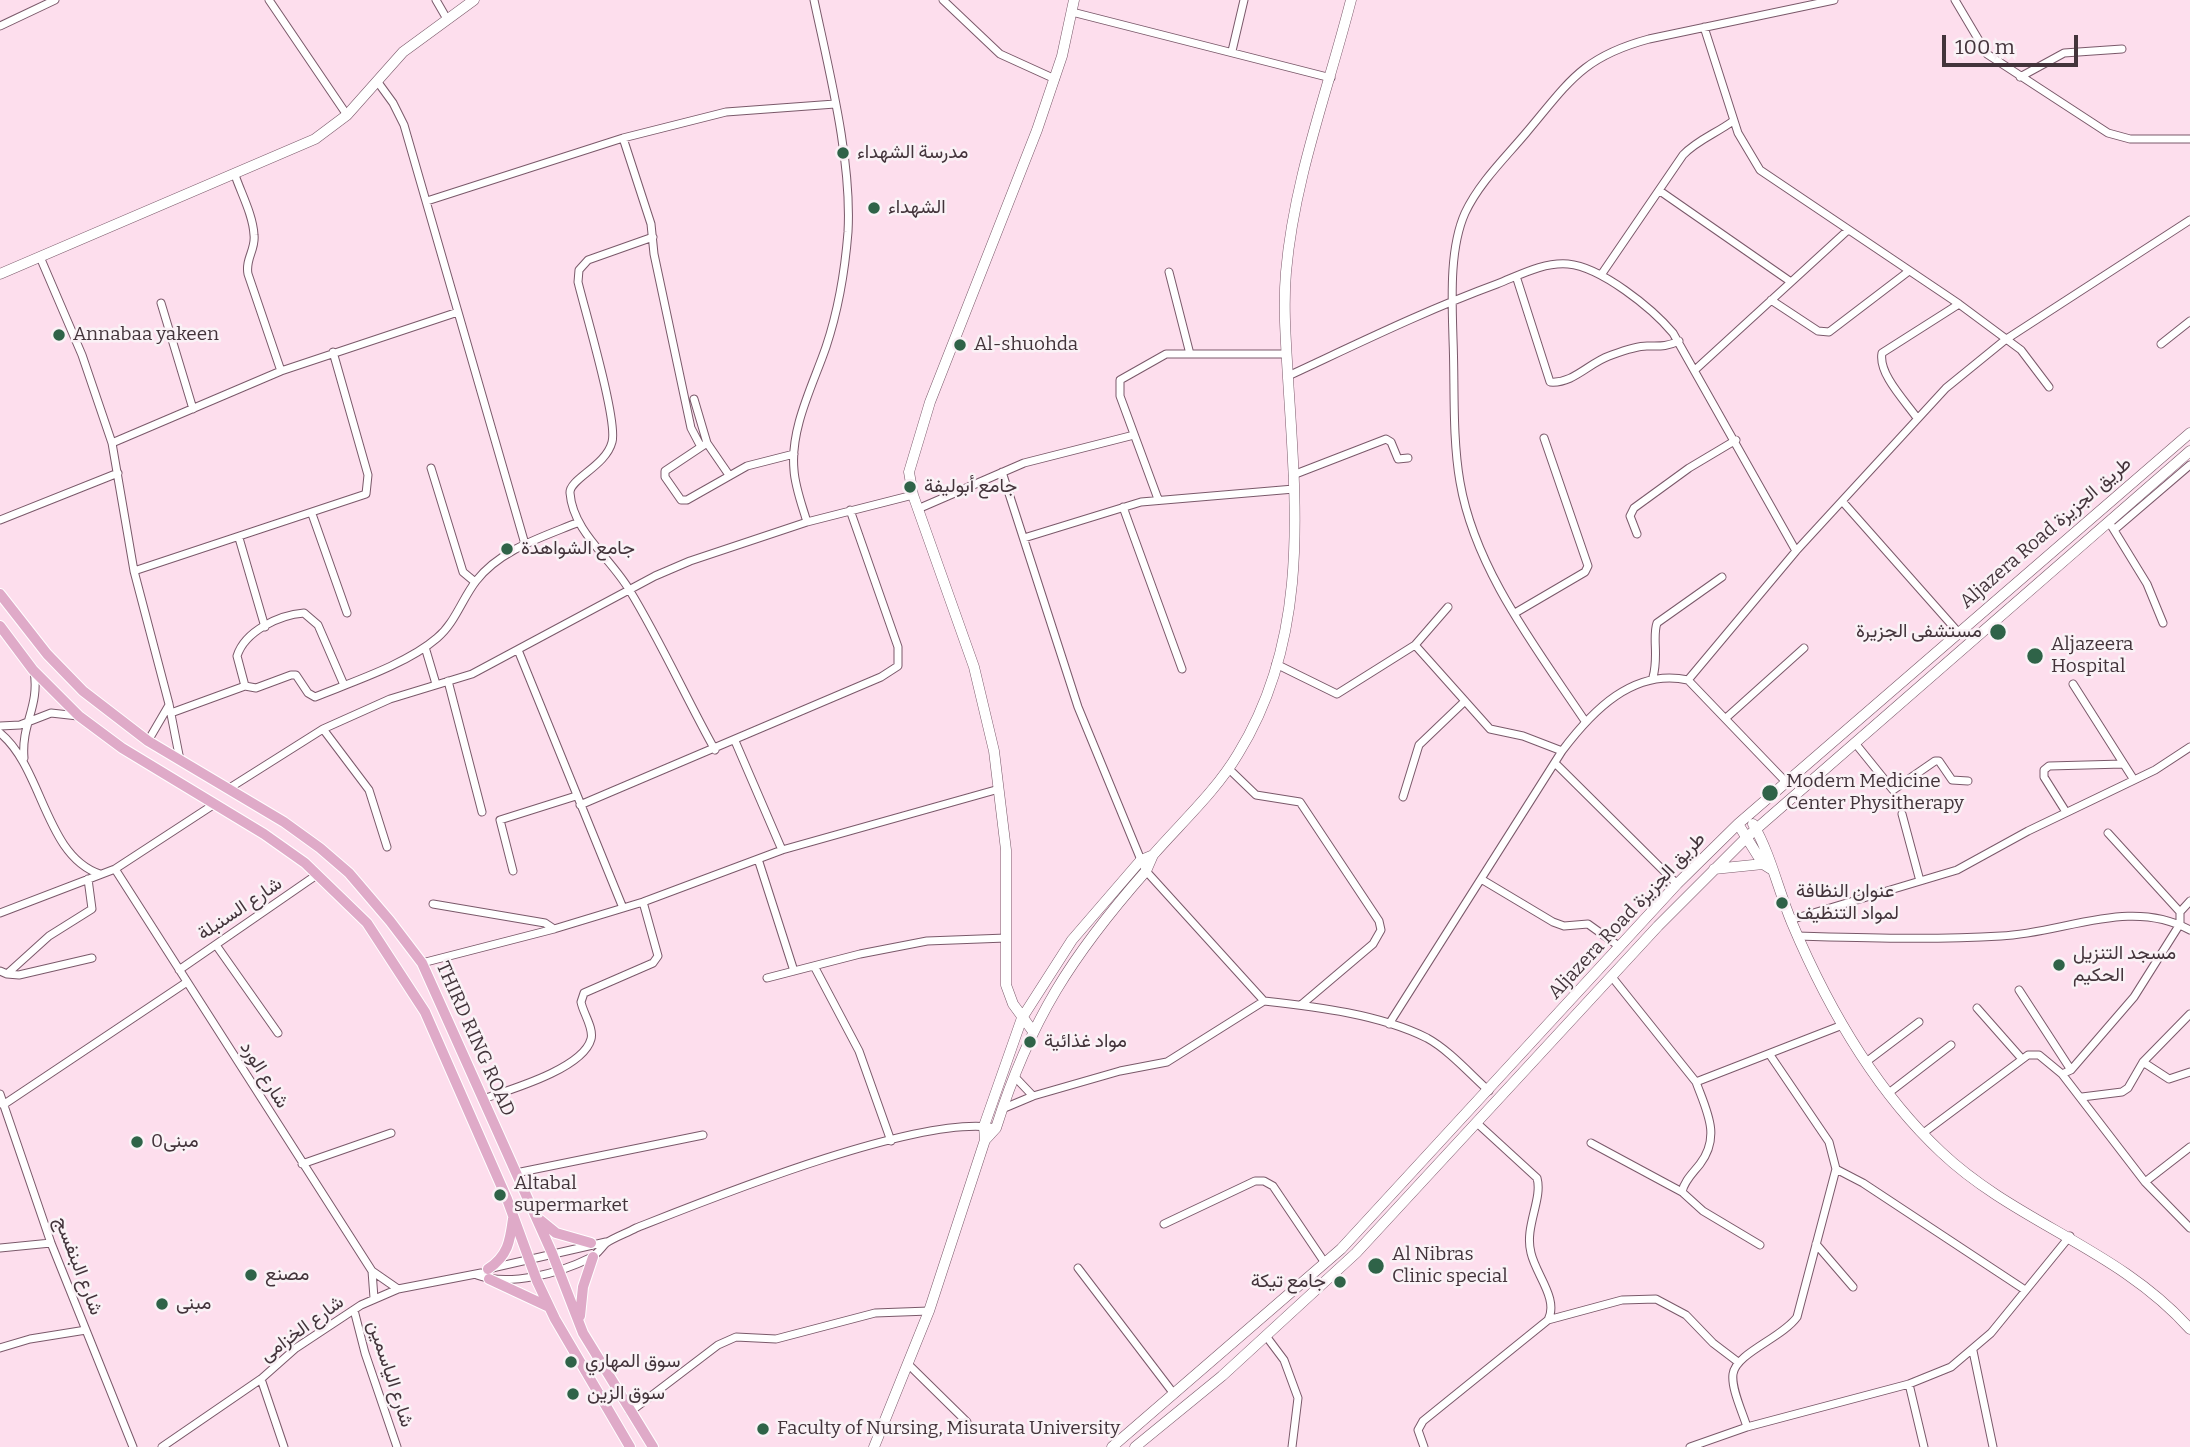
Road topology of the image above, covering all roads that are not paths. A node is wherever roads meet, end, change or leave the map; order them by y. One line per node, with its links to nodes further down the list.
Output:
1 (33, 0): 14 (street)
2 (55, 0): 14 (street)
3 (269, 0): 26 (street)
4 (436, 0): 16 (street)
5 (474, 0): 16 (street)
6 (814, 0): 25 (street)
7 (943, 0): 23 (street)
8 (1074, 0): 15 (street)
9 (1244, 0): 20 (street)
10 (1351, 0): 22 (street)
11 (1834, 0): 13 (street)
12 (1955, 0): 21 (street)
13 (1806, 3): 18 (street)
14 (34, 9): 17 (street)
15 (1072, 12): 20 (street); 23 (street)
16 (447, 19): 24 (street)
17 (0, 26)
18 (1704, 27): 27 (street); 44 (street)
19 (2122, 49): 21 (street)
20 (1232, 51): 22 (street)
21 (2020, 77): 29 (street)
22 (1331, 78): 54 (street)
23 (1055, 79): 77 (street)
24 (377, 81): 26 (street); 32 (street)
25 (835, 104): 28 (street); 68 (street)
26 (347, 115): 30 (street)
27 (1733, 121): 31 (street); 34 (street)
28 (623, 138): 32 (street); 35 (street)
29 (2190, 139)
30 (235, 175): 36 (street); 56 (street)
31 (1660, 191): 40 (street); 42 (street)
32 (427, 201): 47 (street)
33 (2190, 220): 49 (street)
34 (1848, 230): 37 (street); 42 (street)
35 (653, 237): 67 (street); 85 (street)
36 (40, 257): 39 (street); 66 (street)
37 (1909, 271): 43 (street); 46 (street)
38 (1169, 272): 53 (street)
39 (0, 274)
40 (1601, 275): 41 (street); 50 (street)
41 (1516, 276): 44 (street); 50 (street)
42 (1791, 282): 43 (street)
43 (1771, 300): 55 (street)
44 (1453, 301): 57 (street); 100 (street)
45 (161, 303): 60 (street)
46 (1959, 304): 49 (street); 61 (street)
47 (458, 312): 52 (street); 91 (street)
48 (2190, 321): 51 (street)
49 (2004, 340): 58 (street); 61 (street)
50 (1679, 341): 55 (street)
51 (2161, 344)
52 (333, 352): 56 (street); 83 (street)
53 (1190, 354): 54 (street); 63 (street)
54 (1286, 354): 57 (street)
55 (1696, 369): 65 (street)
56 (281, 371): 60 (street)
57 (1288, 376): 75 (street)
58 (2049, 387)
59 (694, 399): 67 (street)
60 (193, 409): 66 (street)
61 (1917, 418): 79 (street)
62 (2190, 433): 104 (street, Aljazera Road طريق الجزيزة)
63 (1134, 435): 72 (street); 78 (street)
64 (1544, 438): 100 (street)
65 (1736, 440): 88 (street); 92 (street)
66 (113, 443): 73 (street)
67 (704, 445): 74 (street); 74 (street)
68 (794, 454): 74 (street); 86 (street)
69 (1408, 458): 75 (street)
70 (2188, 461): 87 (street, Aljazera Road طريق الجزيزة)
71 (431, 468): 95 (street)
72 (1002, 472): 81 (street); 90 (street)
73 (118, 473): 84 (street); 93 (street)
74 (729, 475)
75 (1293, 475): 76 (street)
76 (1294, 489): 78 (street); 109 (street)
77 (913, 495): 81 (street); 82 (street)
78 (1158, 499): 80 (street)
79 (1842, 501): 92 (street); 104 (street)
80 (1123, 507): 90 (street); 110 (street)
81 (920, 508): 144 (street)
82 (850, 510): 86 (street); 130 (street)
83 (312, 514): 89 (street); 99 (street)
84 (0, 520)
85 (579, 522): 91 (street); 96 (street)
86 (807, 522): 96 (street)
87 (2111, 526): 101 (street); 131 (street, Aljazera Road طريق الجزيزة)
88 (1637, 534)
89 (239, 538): 93 (street); 103 (street)
90 (1024, 538): 163 (street)
91 (525, 544): 95 (street)
92 (1796, 551): 113 (street)
93 (134, 571): 120 (street)
94 (1722, 577): 112 (street)
95 (475, 582): 106 (street)
96 (630, 590): 108 (street); 133 (street)
97 (0, 594): 129 (main road, THIRD RING ROAD)
98 (1448, 607): 105 (street)
99 (347, 613)
100 (1515, 613): 124 (street)
101 (2163, 623)
102 (0, 626): 111 (main road, THIRD RING ROAD)
103 (265, 627): 117 (street); 118 (street)
104 (1958, 632): 142 (street, Aljazera Road طريق الجزيزة)
105 (1415, 645): 109 (street); 119 (street)
106 (425, 647): 115 (street); 117 (street)
107 (1804, 648): 123 (street)
108 (518, 650): 114 (street); 145 (street)
109 (1276, 664): 139 (street)
110 (1182, 669)
111 (33, 670): 122 (main road, THIRD RING ROAD); 125 (street)
112 (1653, 677): 113 (street); 124 (street)
113 (1688, 680): 123 (street)
114 (448, 681): 115 (street); 150 (street)
115 (436, 684): 127 (street)
116 (2073, 684): 138 (street)
117 (344, 685): 118 (street)
118 (245, 686): 121 (street)
119 (1465, 701): 134 (street); 146 (street)
120 (169, 704): 121 (street); 129 (street)
121 (171, 713): 136 (street)
122 (79, 716): 125 (street); 147 (main road, THIRD RING ROAD)
123 (1726, 718): 142 (street)
124 (1585, 721): 134 (street)
125 (26, 722): 126 (street); 135 (street)
126 (0, 726)
127 (323, 729): 143 (street); 158 (street)
128 (0, 733): 135 (street)
129 (148, 741): 136 (main road, THIRD RING ROAD)
130 (735, 741): 133 (street); 159 (street)
131 (1855, 743): 141 (street); 149 (street, Aljazera Road طريق الجزيزة)
132 (2190, 747): 140 (street)
133 (715, 750): 148 (street)
134 (1562, 751): 137 (street)
135 (25, 761): 169 (street)
136 (180, 761): 143 (main road, THIRD RING ROAD)
137 (1555, 762): 172 (street); 174 (street)
138 (2123, 764): 140 (street); 151 (street)
139 (1229, 769): 161 (street); 200 (street)
140 (2134, 780): 151 (street)
141 (1968, 781)
142 (1786, 782): 153 (street, Aljazera Road طريق الجزيزة)
143 (228, 789): 190 (main road, THIRD RING ROAD)
144 (999, 789): 159 (street); 186 (street)
145 (576, 796): 148 (street); 167 (street)
146 (1403, 797)
147 (213, 805): 165 (street); 170 (main road, THIRD RING ROAD)
148 (580, 805): 178 (street)
149 (1777, 811): 155 (street, Aljazera Road طريق الجزيزة); 160 (street)
150 (482, 812)
151 (2066, 812): 173 (street)
152 (1902, 814): 173 (street)
153 (1748, 816): 154 (street, Aljazera Road طريق الجزيزة); 155 (street)
154 (1738, 824): 157 (street); 174 (street, Aljazera Road طريق الجزيزة)
155 (1756, 829): 157 (street, Aljazera Road طريق الجزيزة); 160 (street)
156 (2108, 832): 179 (street)
157 (1747, 837): 164 (street); 166 (street, Aljazera Road طريق الجزيزة)
158 (387, 847)
159 (782, 850): 162 (street)
160 (1767, 851): 164 (street)
161 (1153, 855): 163 (street); 168 (street)
162 (758, 859): 176 (street); 193 (street)
163 (1141, 860): 168 (street); 203 (street)
164 (1767, 866): 166 (street); 181 (street)
165 (115, 869): 169 (street); 192 (street, شارع الورد)
166 (1713, 870): 195 (street, Aljazera Road طريق الجزيزة)
167 (513, 871)
168 (1146, 871): 199 (street); 207 (street)
169 (100, 874): 171 (street)
170 (319, 874): 187 (street, شارع السنبلة); 243 (main road, THIRD RING ROAD)
171 (88, 878): 180 (street); 194 (street)
172 (1481, 878): 188 (street); 205 (street)
173 (1920, 881): 181 (street)
174 (1677, 884): 188 (street, Aljazera Road طريق الجزيزة)
175 (2190, 901): 179 (street)
176 (643, 902): 178 (street); 224 (street)
177 (433, 904): 183 (street)
178 (623, 908): 183 (street)
179 (2180, 912): 182 (street)
180 (0, 913)
181 (1790, 920): 185 (street)
182 (2180, 924): 184 (street); 185 (street); 214 (street)
183 (554, 929): 190 (street)
184 (2190, 930)
185 (1797, 936): 206 (street)
186 (1006, 938): 191 (street); 203 (street)
187 (216, 945): 192 (street, شارع السنبلة); 208 (street)
188 (1620, 947): 219 (street, Aljazera Road طريق الجزيزة)
189 (92, 958): 194 (street)
190 (422, 963): 224 (main road, THIRD RING ROAD)
191 (814, 966): 193 (street); 234 (street)
192 (179, 970): 197 (street, شارع الورد)
193 (794, 971): 196 (street)
194 (3, 972)
195 (1612, 977): 218 (street); 227 (street, Aljazera Road طريق الجزيزة)
196 (767, 978)
197 (187, 982): 225 (street); 237 (street, شارع الورد)
198 (2019, 990): 214 (street)
199 (1264, 1001): 200 (street); 222 (street)
200 (1301, 1005): 205 (street)
201 (1977, 1008): 211 (street)
202 (2190, 1014): 213 (street)
203 (1022, 1018): 207 (street); 228 (street)
204 (1919, 1022): 212 (street)
205 (1389, 1024): 219 (street)
206 (1840, 1026): 210 (street); 212 (street)
207 (1032, 1030): 217 (street)
208 (278, 1033)
209 (1951, 1045): 220 (street)
210 (1770, 1055): 218 (street); 238 (street)
211 (2022, 1059): 216 (street); 231 (street)
212 (1866, 1062): 220 (street)
213 (2143, 1062): 215 (street); 223 (street)
214 (2071, 1070): 216 (street)
215 (2190, 1072)
216 (2062, 1074): 223 (street)
217 (1014, 1076): 222 (street); 226 (street)
218 (1696, 1082): 241 (street)
219 (1489, 1091): 256 (street, Aljazera Road طريق الجزيزة)
220 (1890, 1092): 231 (street)
221 (0, 1094): 225 (street, شارع البنفسج)
222 (1033, 1096): 226 (street)
223 (2082, 1097): 240 (street)
224 (483, 1099): 239 (main road, THIRD RING ROAD)
225 (3, 1105): 248 (street, شارع البنفسج)
226 (1002, 1109): 229 (street)
227 (1478, 1124): 269 (street); 273 (street, Aljazera Road طريق الجزيزة)
228 (985, 1126): 229 (street); 233 (street); 234 (street)
229 (996, 1128): 233 (street)
230 (391, 1133): 237 (street)
231 (1922, 1134): 246 (street)
232 (703, 1135): 239 (street)
233 (985, 1140): 268 (street)
234 (891, 1141): 247 (street)
235 (1591, 1143): 241 (street)
236 (2190, 1147): 240 (street)
237 (302, 1164): 259 (street, شارع الورد)
238 (1836, 1169): 250 (street); 264 (street)
239 (516, 1173): 242 (main road, THIRD RING ROAD)
240 (2145, 1182): 245 (street)
241 (1682, 1192): 251 (street)
242 (534, 1212): 249 (main road); 253 (main road, THIRD RING ROAD)
243 (513, 1216): 255 (main road, THIRD RING ROAD); 260 (main road)
244 (1164, 1224): 256 (street)
245 (2190, 1228)
246 (2070, 1236): 264 (street); 270 (street)
247 (607, 1242): 249 (street); 254 (street)
248 (51, 1243): 252 (street); 271 (street, شارع البنفسج)
249 (590, 1243): 253 (street)
250 (1816, 1244): 262 (street); 276 (street)
251 (1760, 1245)
252 (0, 1248)
253 (552, 1253): 255 (street); 258 (main road, THIRD RING ROAD)
254 (593, 1257): 258 (street); 272 (main road)
255 (530, 1259): 260 (street); 261 (main road, THIRD RING ROAD)
256 (1325, 1263): 280 (street, Aljazera Road طريق الجزيزة)
257 (1078, 1268): 280 (street)
258 (557, 1270): 261 (street); 272 (main road, THIRD RING ROAD)
259 (372, 1271): 263 (street, شارع الورد); 265 (street)
260 (485, 1274): 261 (street); 263 (street, شارع الخزامى); 266 (main road)
261 (536, 1276): 266 (main road, THIRD RING ROAD)
262 (1853, 1287)
263 (398, 1289): 265 (street, شارع الخزامى)
264 (2025, 1290): 275 (street)
265 (374, 1298): 267 (street, شارع الخزامى)
266 (550, 1307): 288 (main road, THIRD RING ROAD)
267 (354, 1310): 278 (street, شارع الخزامى); 287 (street, شارع الياسمين)
268 (929, 1311): 277 (street); 281 (street)
269 (1548, 1320): 276 (street); 294 (street)
270 (2190, 1329)
271 (86, 1330): 274 (street); 284 (street, شارع البنفسج)
272 (583, 1333): 281 (main road, THIRD RING ROAD)
273 (1266, 1336): 292 (street, Aljazera Road طريق الجزيزة); 293 (street)
274 (0, 1348)
275 (1973, 1351): 279 (street); 297 (street)
276 (1738, 1362): 283 (street)
277 (909, 1365): 282 (street); 290 (street)
278 (261, 1379): 285 (street, شارع الخزامى); 286 (street)
279 (1909, 1384): 283 (street); 296 (street)
280 (1174, 1394): 291 (street, Aljazera Road طريق الجزيزة)
281 (630, 1412): 289 (main road, THIRD RING ROAD)
282 (967, 1422)
283 (1747, 1427): 295 (street)
284 (133, 1447)
285 (162, 1447)
286 (284, 1447)
287 (397, 1447)
288 (630, 1447)
289 (653, 1447)
290 (874, 1447)
291 (1112, 1447)
292 (1135, 1447)
293 (1292, 1447)
294 (1424, 1447)
295 (1690, 1447)
296 (1924, 1447)
297 (1993, 1447)

